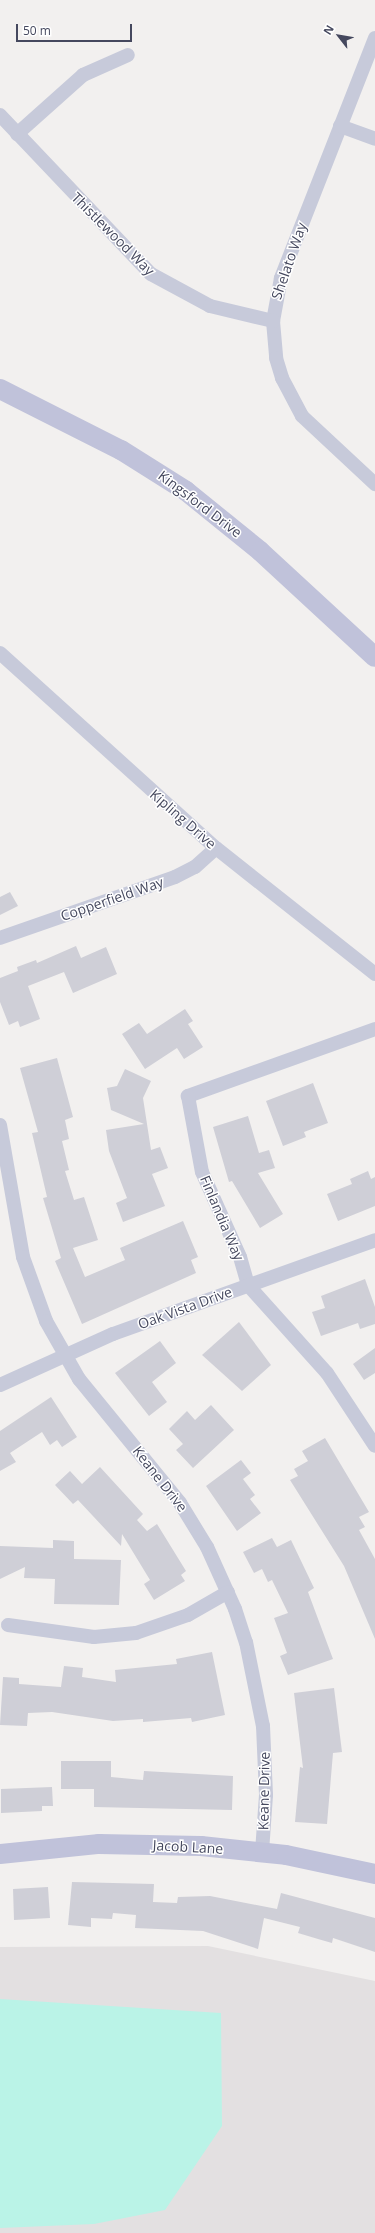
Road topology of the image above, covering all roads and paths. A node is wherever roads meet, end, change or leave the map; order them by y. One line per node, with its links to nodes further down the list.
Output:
1 (375, 38): 4 (street, Shelato Way)
2 (128, 55): 5 (street)
3 (0, 115): 5 (street, Thistlewood Way)
4 (340, 126): 6 (street); 7 (street, Shelato Way)
5 (17, 134): 7 (street, Thistlewood Way)
6 (375, 139)
7 (273, 321): 9 (street, Shelato Way)
8 (0, 389): 11 (street, Kingsford Drive)
9 (372, 476)
10 (0, 653): 12 (street, Kipling Drive)
11 (375, 656)
12 (216, 848): 13 (street, Copperfield Way); 14 (street, Kipling Drive)
13 (0, 938)
14 (375, 974)
15 (375, 1029): 18 (street, Finlandia Way)
16 (0, 1125): 19 (street, Keane Drive)
17 (375, 1240): 18 (street, Oak Vista Drive)
18 (248, 1285): 19 (street, Oak Vista Drive); 21 (street, Finlandia Way)
19 (63, 1354): 20 (street, Oak Vista Drive); 22 (street, Keane Drive)
20 (0, 1386)
21 (375, 1446)
22 (228, 1592): 23 (street); 24 (street, Keane Drive)
23 (8, 1625)
24 (262, 1852): 25 (street, Jacob Lane); 26 (street, Jacob Lane)
25 (0, 1854)
26 (375, 1874)

